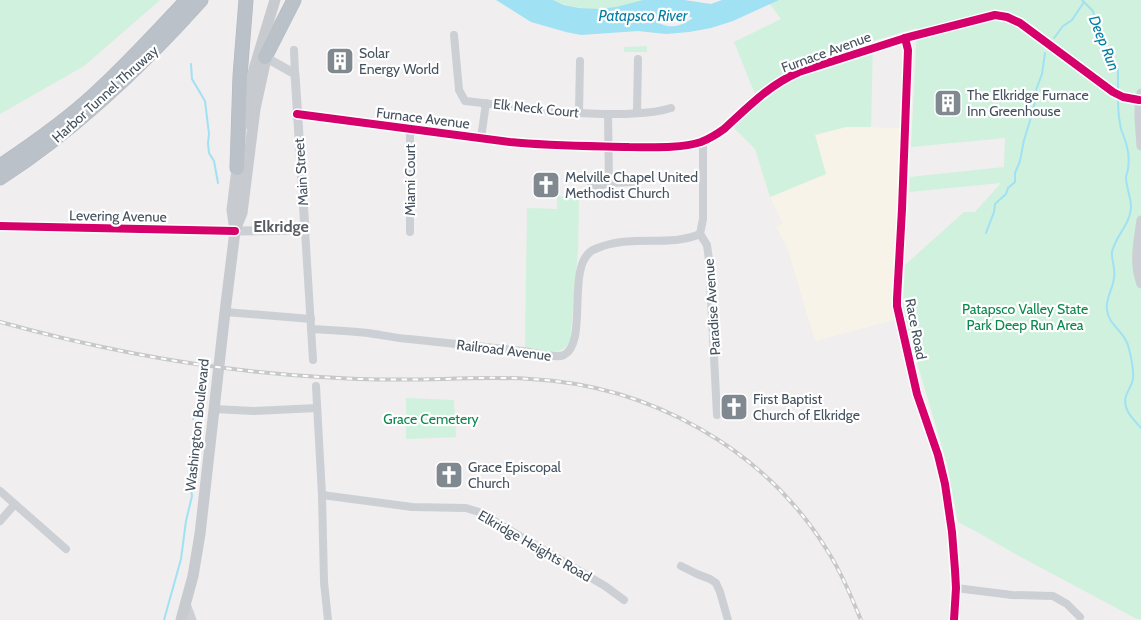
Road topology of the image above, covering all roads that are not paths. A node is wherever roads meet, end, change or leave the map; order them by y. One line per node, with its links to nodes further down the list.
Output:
1 (187, 0): 26 (highway, Harbor Tunnel Thruway)
2 (201, 0): 28 (highway, Harbor Tunnel Thruway)
3 (246, 0): 27 (highway)
4 (275, 0): 27 (main road, Washington Boulevard)
5 (283, 0): 10 (main road, Washington Boulevard)
6 (294, 0): 10 (highway)
7 (454, 35): 15 (street, Elk Neck Court)
8 (905, 38): 14 (street, Furnace Avenue); 23 (street, Furnace Avenue); 53 (street, Race Road)
9 (294, 50): 13 (street, Main Street)
10 (265, 58): 13 (street); 35 (main road, Washington Boulevard)
11 (638, 59): 18 (street)
12 (580, 61): 17 (street)
13 (295, 74): 19 (street, Main Street)
14 (1140, 97): 25 (street)
15 (486, 103): 17 (street, Elk Neck Court); 22 (street)
16 (671, 108): 18 (street, Elk Neck Court)
17 (579, 113): 20 (street, Elk Neck Court)
18 (636, 113): 20 (street, Elk Neck Court)
19 (297, 114): 21 (street, Furnace Avenue); 34 (street, Main Street)
20 (608, 114): 24 (street)
21 (410, 129): 22 (street, Furnace Avenue); 36 (street, Miami Court)
22 (481, 138): 24 (street, Furnace Avenue)
23 (702, 142): 24 (street, Furnace Avenue); 37 (street, Paradise Avenue)
24 (609, 146): 30 (street)
25 (1141, 146)
26 (0, 166)
27 (237, 168): 35 (main road, Washington Boulevard)
28 (0, 178)
29 (633, 182): 30 (street)
30 (609, 183): 31 (street)
31 (591, 186)
32 (1141, 220): 38 (street)
33 (0, 226): 35 (street, Levering Avenue)
34 (305, 230): 35 (street, Levering Avenue); 40 (street, Main Street)
35 (235, 231): 39 (main road, Washington Boulevard)
36 (410, 232)
37 (700, 234): 41 (street, Railroad Avenue); 46 (street, Paradise Avenue)
38 (1141, 284)
39 (225, 312): 40 (street); 45 (main road, Washington Boulevard)
40 (311, 319): 41 (street, Main Street)
41 (311, 329): 42 (street, Main Street)
42 (313, 360)
43 (316, 386): 44 (street)
44 (317, 408): 45 (street); 48 (street)
45 (214, 409): 55 (main road, Washington Boulevard)
46 (717, 415)
47 (0, 491): 49 (street)
48 (322, 495): 54 (street, Elkridge Heights Road); 59 (street)
49 (15, 504): 50 (street); 51 (street)
50 (0, 522)
51 (66, 549)
52 (681, 566): 60 (street)
53 (956, 588): 56 (street); 61 (street, Race Road)
54 (624, 600)
55 (186, 604): 57 (main road, Washington Boulevard); 58 (street)
56 (1080, 617)
57 (181, 620)
58 (192, 620)
59 (328, 620)
60 (728, 620)
61 (954, 620)

